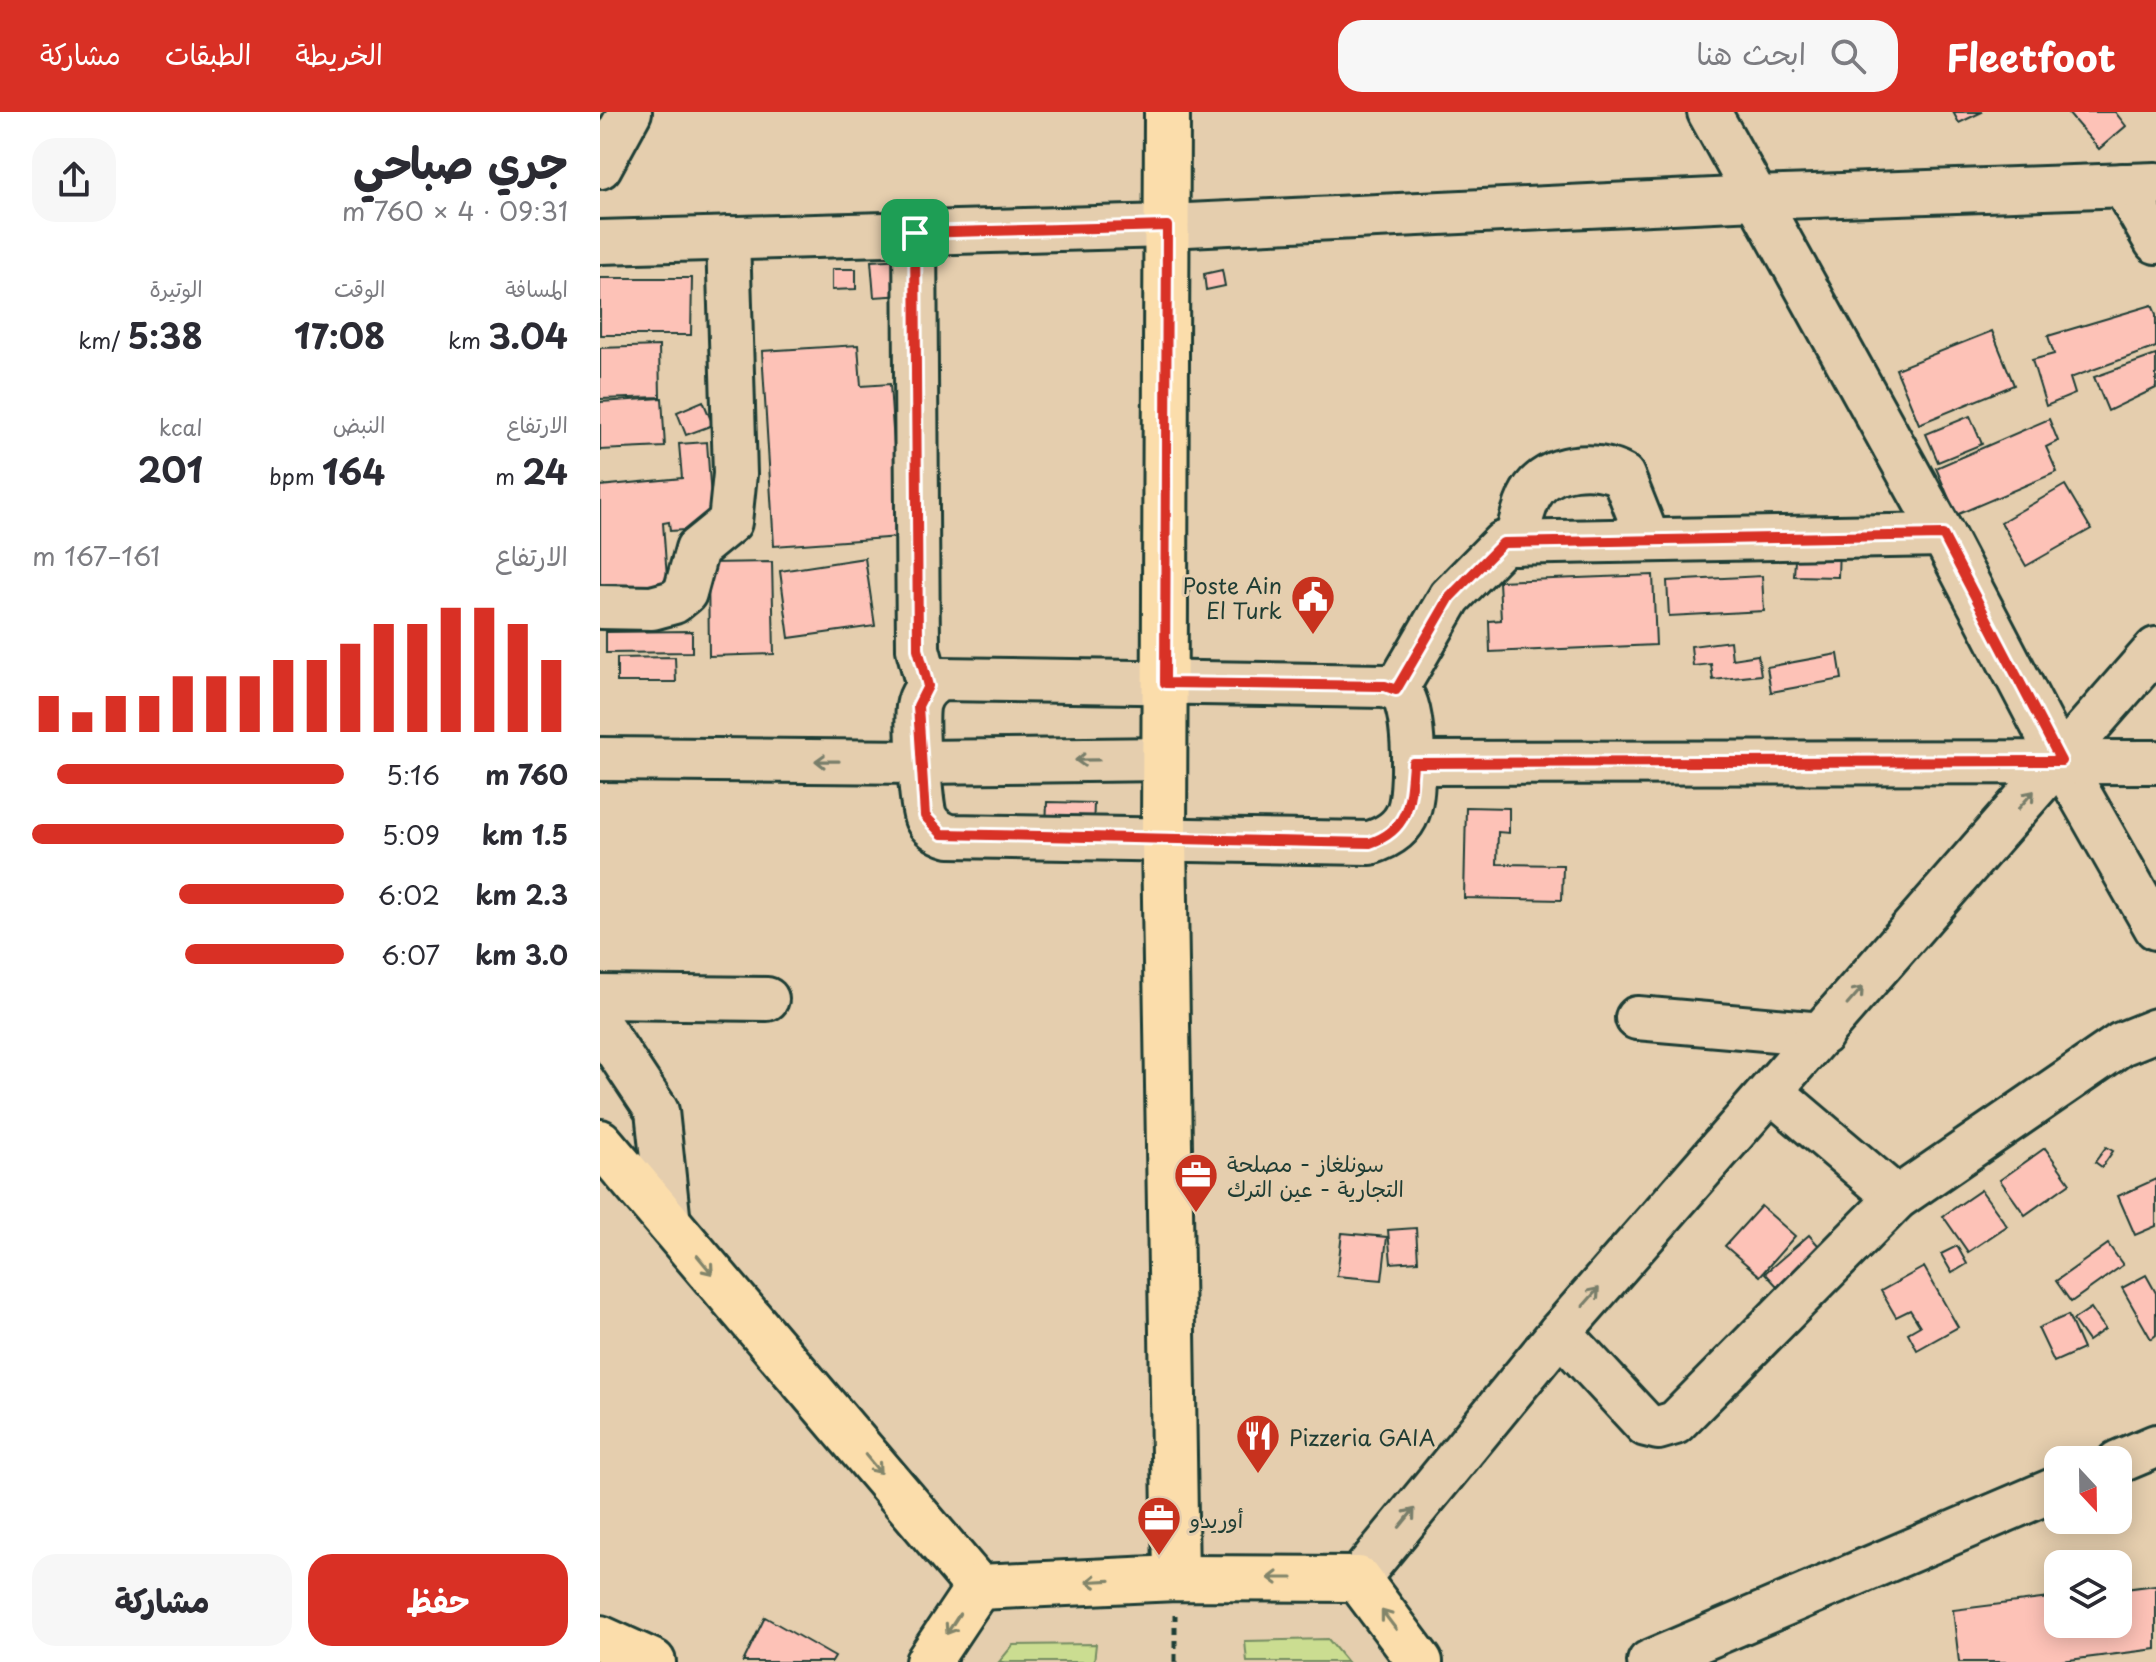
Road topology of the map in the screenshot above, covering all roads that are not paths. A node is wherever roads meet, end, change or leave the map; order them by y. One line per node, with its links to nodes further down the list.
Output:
1 (630, 112): 4 (street)
2 (1167, 112): 7 (main road)
3 (1709, 112): 6 (street)
4 (600, 167)
5 (2140, 185): 6 (street); 11 (street)
6 (1756, 198): 7 (street); 12 (street)
7 (1167, 226): 8 (street); 17 (main road)
8 (915, 233): 9 (street); 18 (street)
9 (728, 238): 10 (street); 15 (street)
10 (600, 242)
11 (2156, 242)
12 (1943, 535): 13 (street); 22 (street)
13 (1648, 539): 14 (street); 14 (street)
14 (1515, 543): 19 (street)
15 (600, 607)
16 (2156, 649): 22 (street)
17 (1165, 683): 18 (street); 19 (street); 21 (main road)
18 (928, 686): 23 (street)
19 (1396, 690): 25 (street)
20 (600, 759): 23 (street, one-way to 20)
21 (1165, 759): 23 (street, one-way to 23); 26 (main road)
22 (2061, 761): 24 (street); 25 (street); 27 (street); 33 (street, one-way to 22)
23 (920, 762): 26 (street)
24 (2156, 762)
25 (1413, 763): 26 (street)
26 (1164, 839): 42 (main road)
27 (2156, 928)
28 (600, 997): 29 (street)
29 (767, 999)
30 (1637, 1018): 33 (street)
31 (600, 1025): 37 (street)
32 (2156, 1030): 36 (street)
33 (1822, 1034): 34 (street)
34 (1771, 1091): 36 (street); 38 (street, one-way to 34)
35 (600, 1142): 37 (main road)
36 (1897, 1198): 38 (street)
37 (669, 1224): 44 (main road, one-way to 44)
38 (1560, 1332): 43 (street, one-way to 38)
39 (2156, 1446): 40 (street)
40 (2132, 1456)
41 (2044, 1494): 49 (street)
42 (1176, 1578): 43 (main road, one-way to 42); 44 (main road, one-way to 44)
43 (1358, 1579): 48 (main road, one-way to 43)
44 (978, 1587): 47 (main road, one-way to 47)
45 (600, 1638): 46 (main road)
46 (653, 1662)
47 (928, 1662)
48 (1420, 1662)
49 (1649, 1662)

